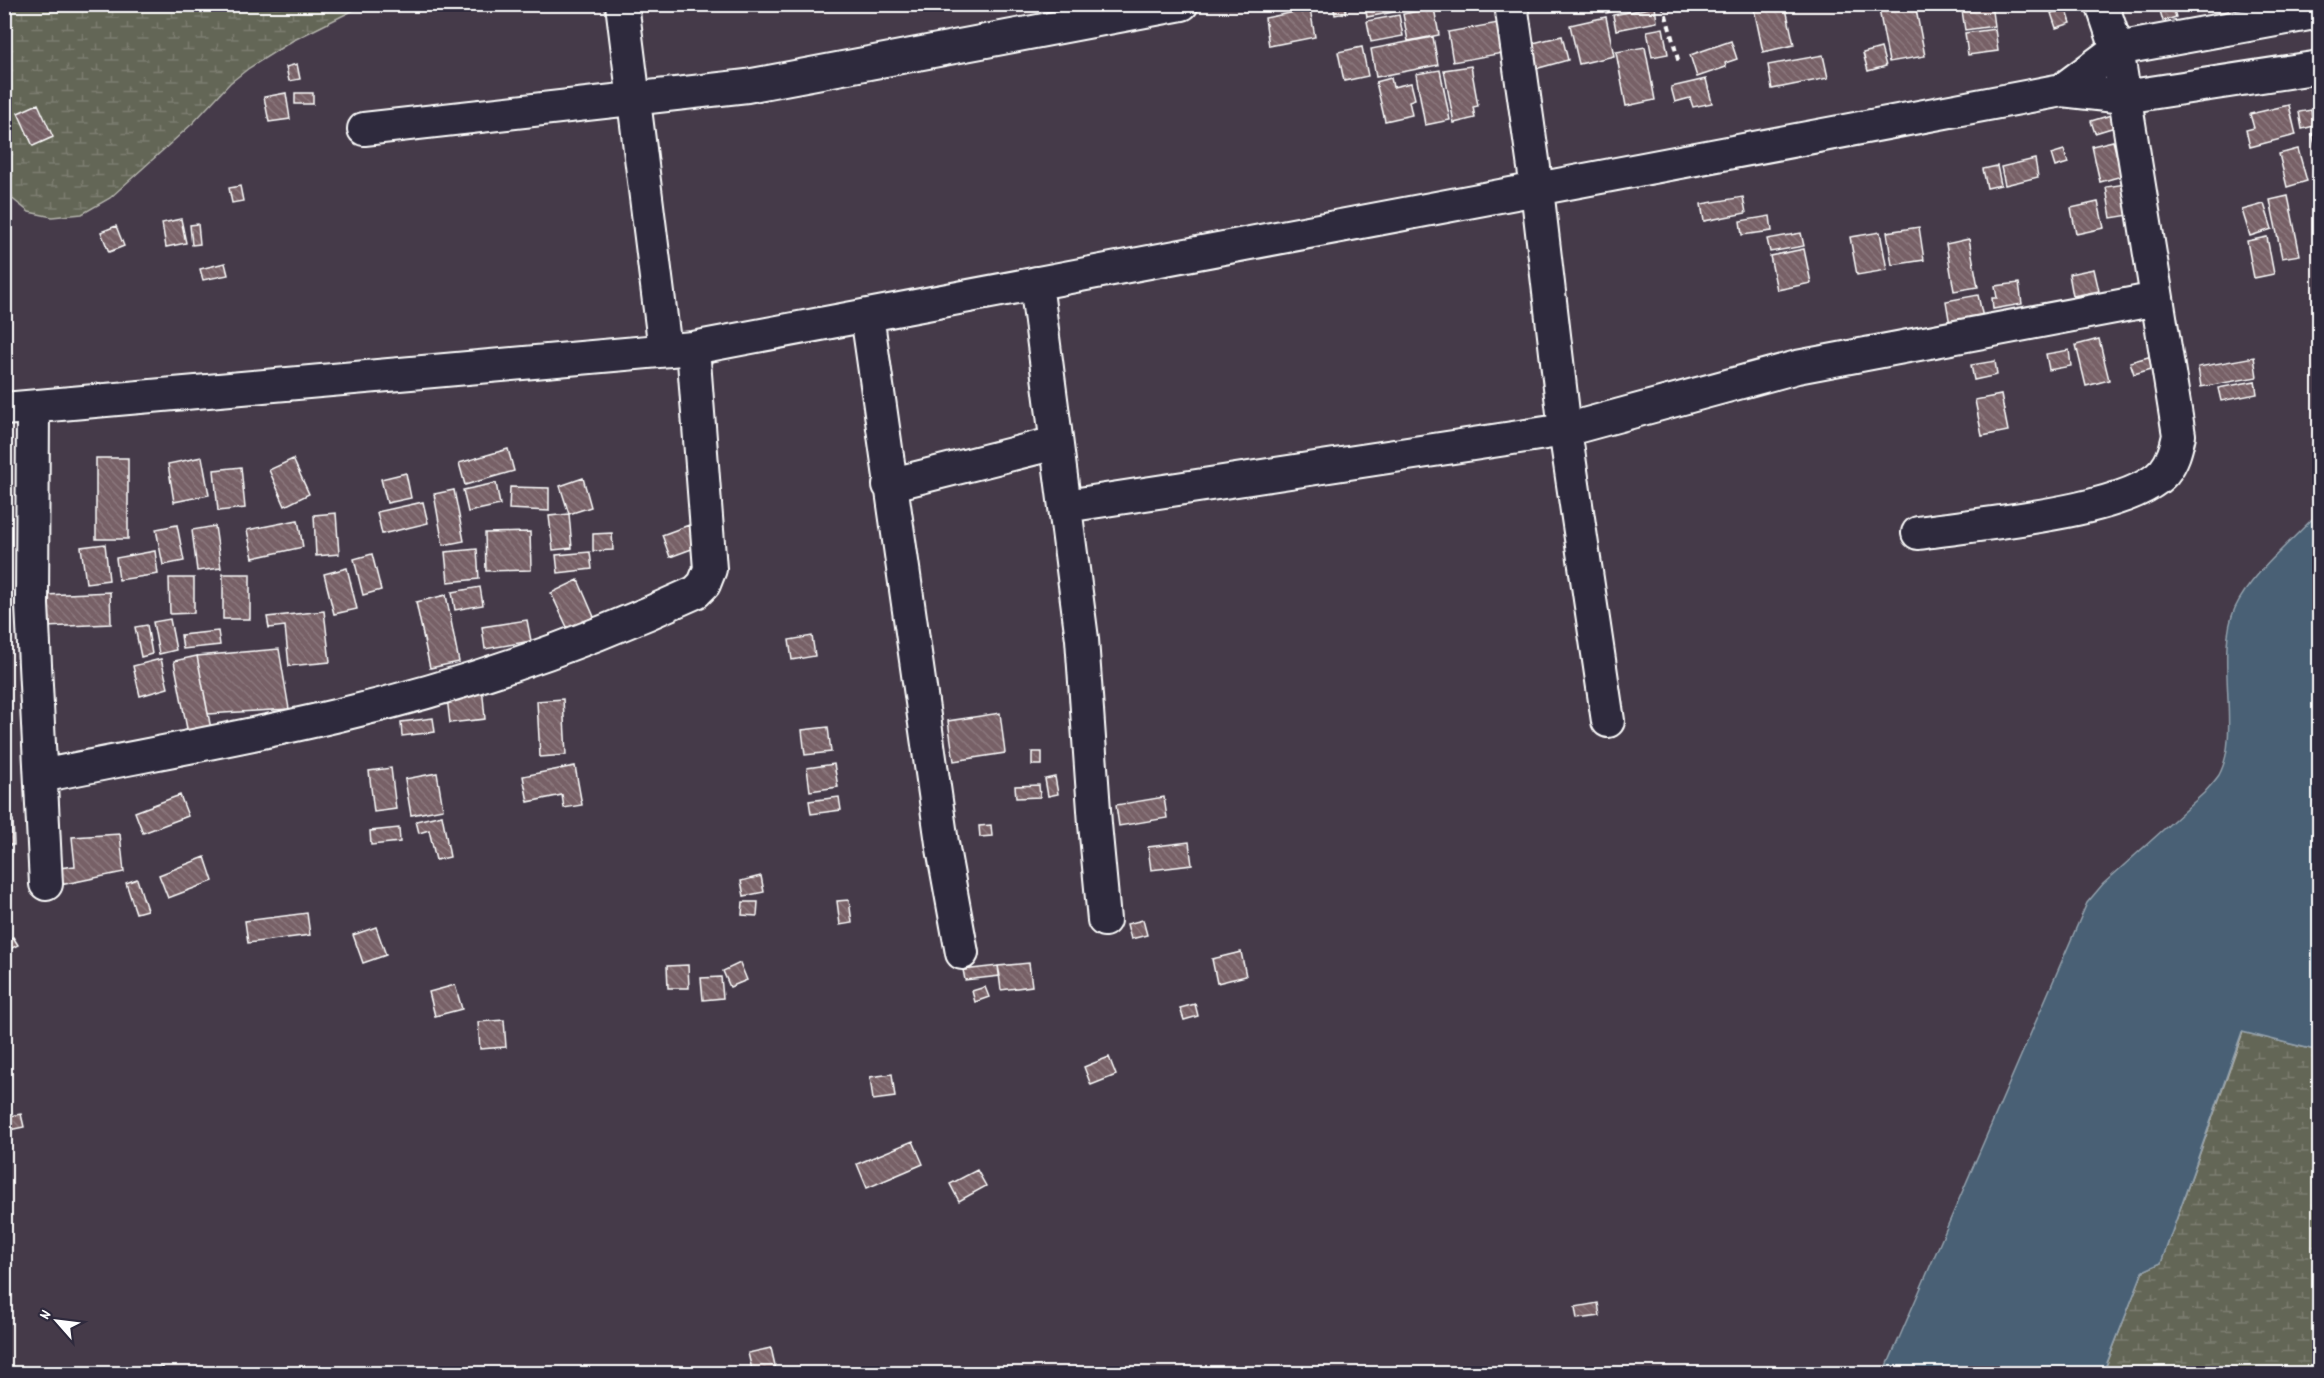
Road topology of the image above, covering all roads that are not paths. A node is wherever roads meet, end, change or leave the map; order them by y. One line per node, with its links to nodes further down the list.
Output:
1 (622, 4): 10 (street)
2 (1182, 4): 10 (street)
3 (1511, 4): 12 (street)
4 (2102, 4): 6 (street)
5 (2319, 12): 6 (street)
6 (2117, 49): 8 (street); 9 (street)
7 (2319, 67): 9 (street)
8 (2062, 90): 9 (street); 12 (street)
9 (2124, 97): 14 (street)
10 (635, 100): 11 (street); 16 (street)
11 (364, 129)
12 (1537, 189): 13 (street); 18 (street)
13 (1036, 283): 15 (street); 19 (street)
14 (2157, 300): 18 (street); 22 (street)
15 (867, 315): 16 (street); 20 (street)
16 (679, 349): 17 (street); 25 (street)
17 (19, 408): 23 (street)
18 (1565, 430): 21 (street); 24 (street)
19 (1056, 443): 20 (street); 21 (street)
20 (889, 485): 28 (street)
21 (1066, 506): 27 (street)
22 (1918, 533)
23 (18, 605): 25 (street)
24 (1608, 720)
25 (41, 776): 26 (street)
26 (46, 884)
27 (1104, 920)
28 (962, 953)

